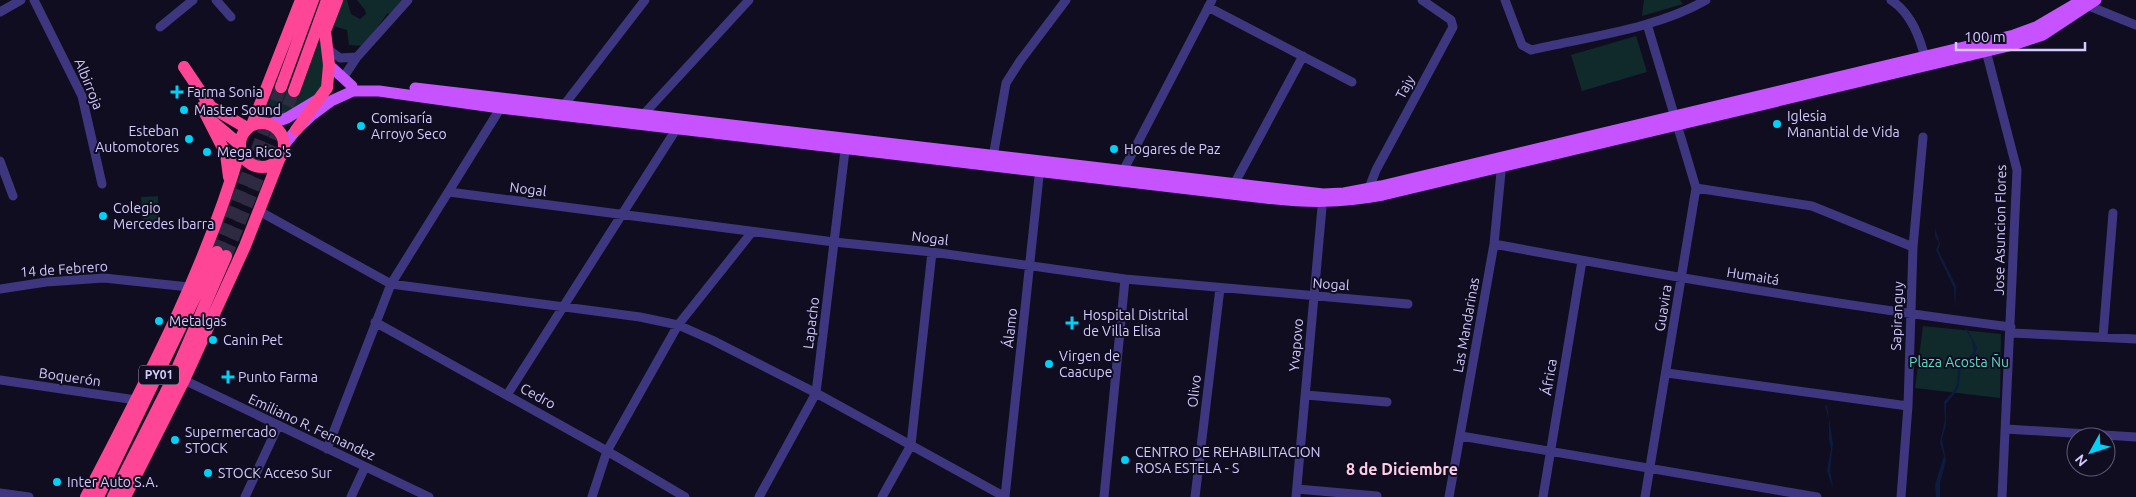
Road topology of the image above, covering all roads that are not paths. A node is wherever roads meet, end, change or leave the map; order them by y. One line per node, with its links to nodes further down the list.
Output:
1 (21, 0): 19 (street)
2 (34, 0): 58 (street, Albirroja)
3 (193, 0): 23 (street)
4 (216, 0): 20 (street)
5 (301, 0): 38 (highway)
6 (313, 0): 34 (highway)
7 (328, 0): 35 (highway)
8 (337, 0): 25 (highway)
9 (408, 0): 27 (street)
10 (645, 0): 40 (street)
11 (748, 0): 42 (street)
12 (1066, 0): 53 (street)
13 (1422, 0): 63 (street, Tajy)
14 (1506, 0): 21 (street)
15 (1891, 0): 28 (street)
16 (1700, 1): 21 (street)
17 (2086, 2): 22 (street); 24 (main road)
18 (1208, 3): 26 (street); 57 (street)
19 (0, 12)
20 (231, 18)
21 (1647, 24): 43 (street, Guavira)
22 (2136, 25)
23 (160, 27)
24 (1985, 47): 28 (main road); 88 (street, Jose Asuncion Flores)
25 (328, 50): 27 (street); 29 (highway)
26 (1303, 56): 32 (street); 60 (street)
27 (357, 57): 31 (street)
28 (1926, 61): 43 (main road)
29 (329, 64): 31 (main road); 36 (highway)
30 (184, 66): 41 (highway)
31 (343, 78): 33 (main road)
32 (1352, 82)
33 (352, 86): 36 (main road); 37 (main road)
34 (281, 87)
35 (294, 91)
36 (322, 97): 45 (main road); 48 (highway)
37 (507, 98): 39 (street); 40 (main road)
38 (261, 106): 41 (highway); 46 (highway)
39 (500, 108): 40 (main road); 48 (main road); 62 (street)
40 (561, 110): 42 (main road); 44 (main road)
41 (221, 114): 46 (highway)
42 (643, 116): 44 (main road)
43 (1675, 121): 55 (main road); 59 (street, Guavira)
44 (655, 122): 47 (main road); 50 (main road)
45 (270, 124): 46 (highway); 52 (highway)
46 (249, 127): 51 (highway)
47 (677, 128): 50 (main road); 67 (street)
48 (296, 130): 52 (main road)
49 (1923, 137): 72 (street, Sapiranguy)
50 (846, 144): 53 (main road); 56 (main road); 70 (street, Lapacho)
51 (240, 147): 52 (highway); 61 (highway); 61 (highway)
52 (282, 151): 66 (highway)
53 (993, 157): 56 (main road)
54 (0, 162): 64 (street)
55 (1502, 162): 63 (main road); 71 (street, Las Mandarinas)
56 (1040, 167): 57 (main road); 75 (street, Álamo)
57 (1121, 177): 60 (main road)
58 (102, 184)
59 (1696, 188): 72 (street); 77 (street, Guavira)
60 (1231, 189): 65 (main road)
61 (229, 190): 79 (highway)
62 (449, 192): 67 (street, Nogal); 78 (street)
63 (1367, 194): 65 (main road)
64 (13, 196)
65 (1322, 199): 82 (street, Yvapovo)
66 (259, 211): 78 (street); 93 (highway)
67 (621, 214): 69 (street, Nogal); 84 (street)
68 (2113, 214): 89 (street)
69 (752, 232): 70 (street, Nogal); 87 (street)
70 (834, 242): 73 (street, Nogal); 94 (street, Lapacho)
71 (1494, 244): 74 (street, Humaitá); 102 (street, Las Mandarinas)
72 (1913, 247): 85 (street, Sapiranguy)
73 (932, 252): 75 (street, Nogal); 104 (street)
74 (1582, 261): 77 (street, Humaitá); 107 (street, África)
75 (1031, 266): 76 (street, Nogal); 125 (street, Álamo)
76 (1125, 279): 80 (street, Nogal); 126 (street)
77 (1682, 280): 85 (street, Humaitá); 91 (street, Guavira)
78 (391, 284): 84 (street); 86 (street)
79 (189, 288): 81 (street, 14 de Febrero); 97 (highway)
80 (1220, 288): 82 (street, Nogal); 127 (street, Olivo)
81 (0, 289)
82 (1314, 297): 83 (street, Nogal); 96 (street, Yvapovo)
83 (1408, 304)
84 (561, 308): 87 (street); 95 (street)
85 (1910, 314): 88 (street, Humaitá); 99 (street, Sapiranguy)
86 (375, 322): 95 (street, Cedro); 105 (street)
87 (678, 326): 94 (street); 106 (street)
88 (2011, 330): 89 (street, Humaitá); 101 (street, Jose Asuncion Flores)
89 (2103, 337): 90 (street, Humaitá)
90 (2136, 340)
91 (1667, 373): 99 (street); 109 (street, Guavira)
92 (0, 380): 97 (street, Boquerón)
93 (184, 380): 100 (street, Emiliano R. Fernandez); 117 (highway)
94 (816, 393): 104 (street); 123 (street, Lapacho)
95 (507, 395): 106 (street, Cedro)
96 (1306, 395): 98 (street); 111 (street, Yvapovo)
97 (136, 400): 114 (highway)
98 (1387, 402)
99 (1908, 406): 132 (street, Sapiranguy)
100 (278, 426): 105 (street, Emiliano R. Fernandez); 118 (street)
101 (2006, 429): 103 (street); 133 (street, Jose Asuncion Flores)
102 (1461, 436): 107 (street); 128 (street, Las Mandarinas)
103 (2136, 437)
104 (911, 446): 124 (street); 125 (street)
105 (327, 449): 108 (street, Emiliano R. Fernandez)
106 (608, 451): 121 (street); 122 (street, Cedro)
107 (1552, 451): 109 (street); 129 (street, África)
108 (365, 467): 119 (street); 120 (street, Emiliano R. Fernandez)
109 (1650, 468): 130 (street, Guavira); 131 (street)
110 (0, 493): 113 (street)
111 (1296, 493): 112 (street)
112 (1377, 496)
113 (29, 497)
114 (86, 497)
115 (98, 497): 116 (highway, PY01)
116 (113, 497)
117 (125, 497)
118 (245, 497)
119 (350, 497)
120 (429, 497)
121 (592, 497)
122 (685, 497)
123 (759, 497)
124 (882, 497)
125 (1005, 497)
126 (1104, 497)
127 (1195, 497)
128 (1450, 497)
129 (1543, 497)
130 (1645, 497)
131 (1817, 497)
132 (1901, 497)
133 (2002, 497)

